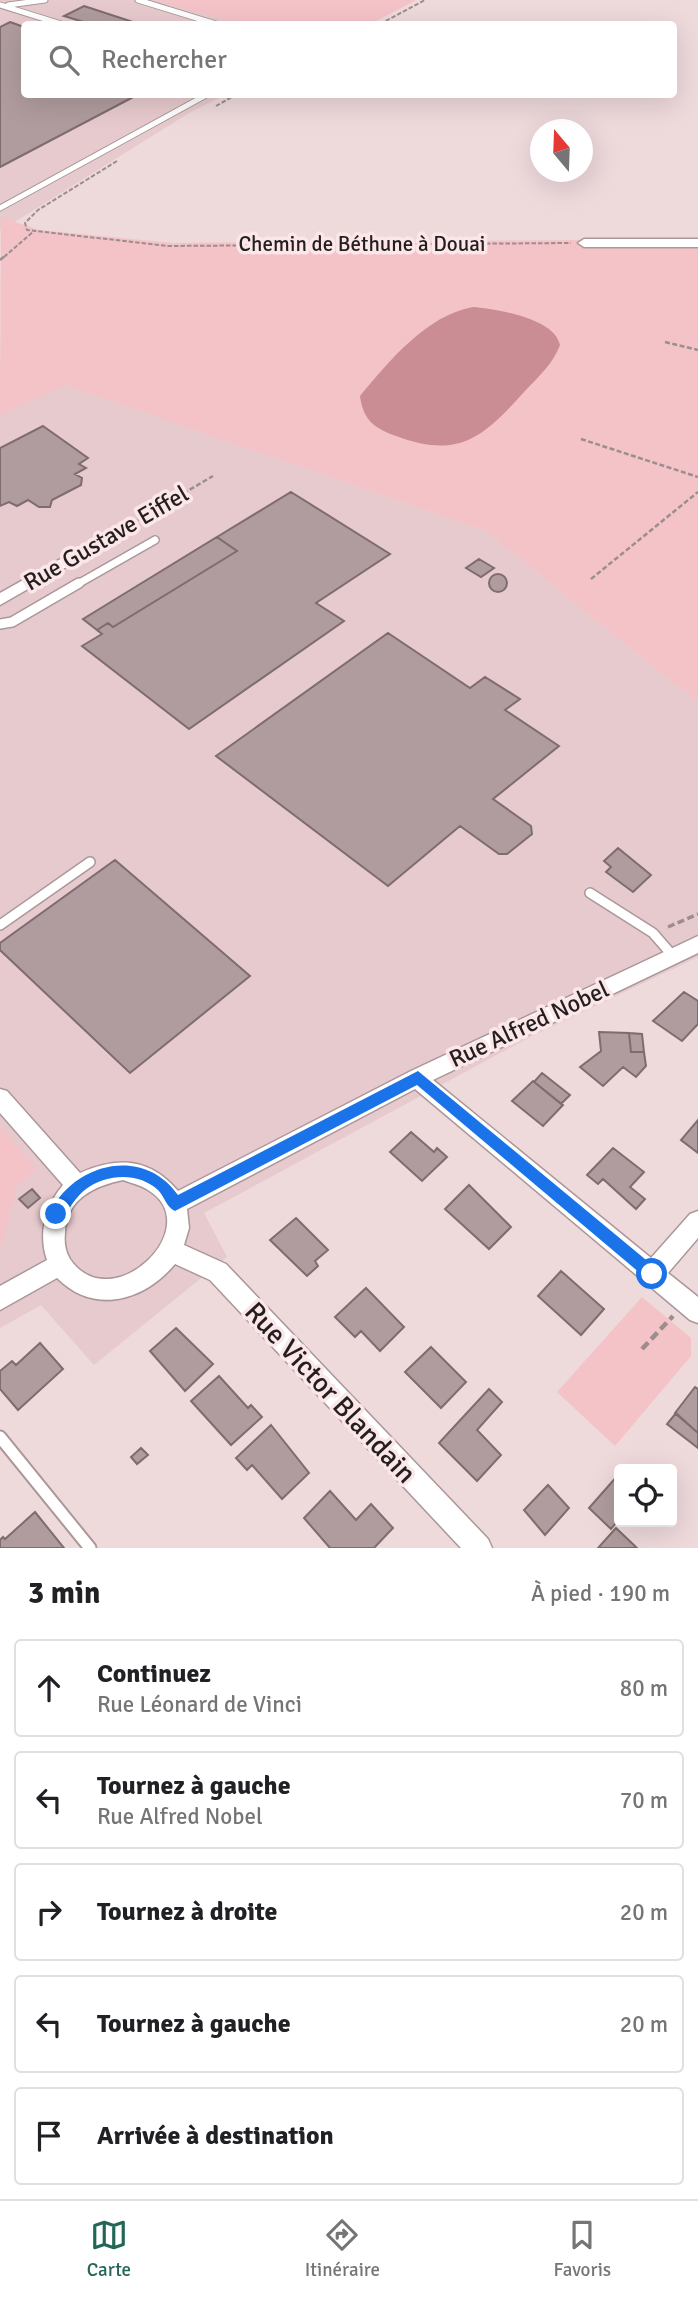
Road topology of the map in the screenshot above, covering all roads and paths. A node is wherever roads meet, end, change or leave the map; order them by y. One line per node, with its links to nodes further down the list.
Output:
1 (45, 0): 4 (lane)
2 (138, 0): 6 (lane)
3 (425, 0): 7 (path)
4 (2, 5): 5 (lane)
5 (52, 21)
6 (206, 21)
7 (386, 21)
8 (201, 98): 12 (lane)
9 (230, 98): 10 (path)
10 (215, 107)
11 (125, 156): 13 (path, Chemin de Béthune à Douai)
12 (0, 208)
13 (34, 232): 14 (path, Chemin de Béthune à Douai); 16 (path)
14 (584, 243): 15 (street)
15 (698, 243)
16 (0, 260)
17 (665, 342): 18 (path)
18 (698, 351)
19 (580, 439): 21 (path)
20 (213, 476): 24 (path, Rue Gustave Eiffel)
21 (698, 477)
22 (698, 492): 25 (path)
23 (155, 540): 27 (lane)
24 (98, 543): 26 (street, Rue Gustave Eiffel)
25 (591, 579)
26 (0, 600)
27 (0, 624)
28 (90, 862): 31 (lane)
29 (590, 893): 32 (lane)
30 (698, 914): 32 (path)
31 (0, 925)
32 (653, 933): 34 (lane)
33 (698, 944): 34 (street, Rue Alfred Nobel)
34 (673, 956): 35 (street, Rue Alfred Nobel)
35 (418, 1077): 38 (street, Rue Alfred Nobel); 42 (street)
36 (0, 1098): 37 (street)
37 (78, 1186): 38 (street); 41 (street)
38 (175, 1204): 40 (street)
39 (698, 1221): 42 (street)
40 (172, 1251): 41 (street); 48 (street, Rue Victor Blandain)
41 (61, 1264): 43 (street)
42 (652, 1274): 44 (street)
43 (0, 1299)
44 (692, 1307): 45 (path)
45 (642, 1349)
46 (0, 1437): 47 (lane)
47 (90, 1548)
48 (479, 1548)

